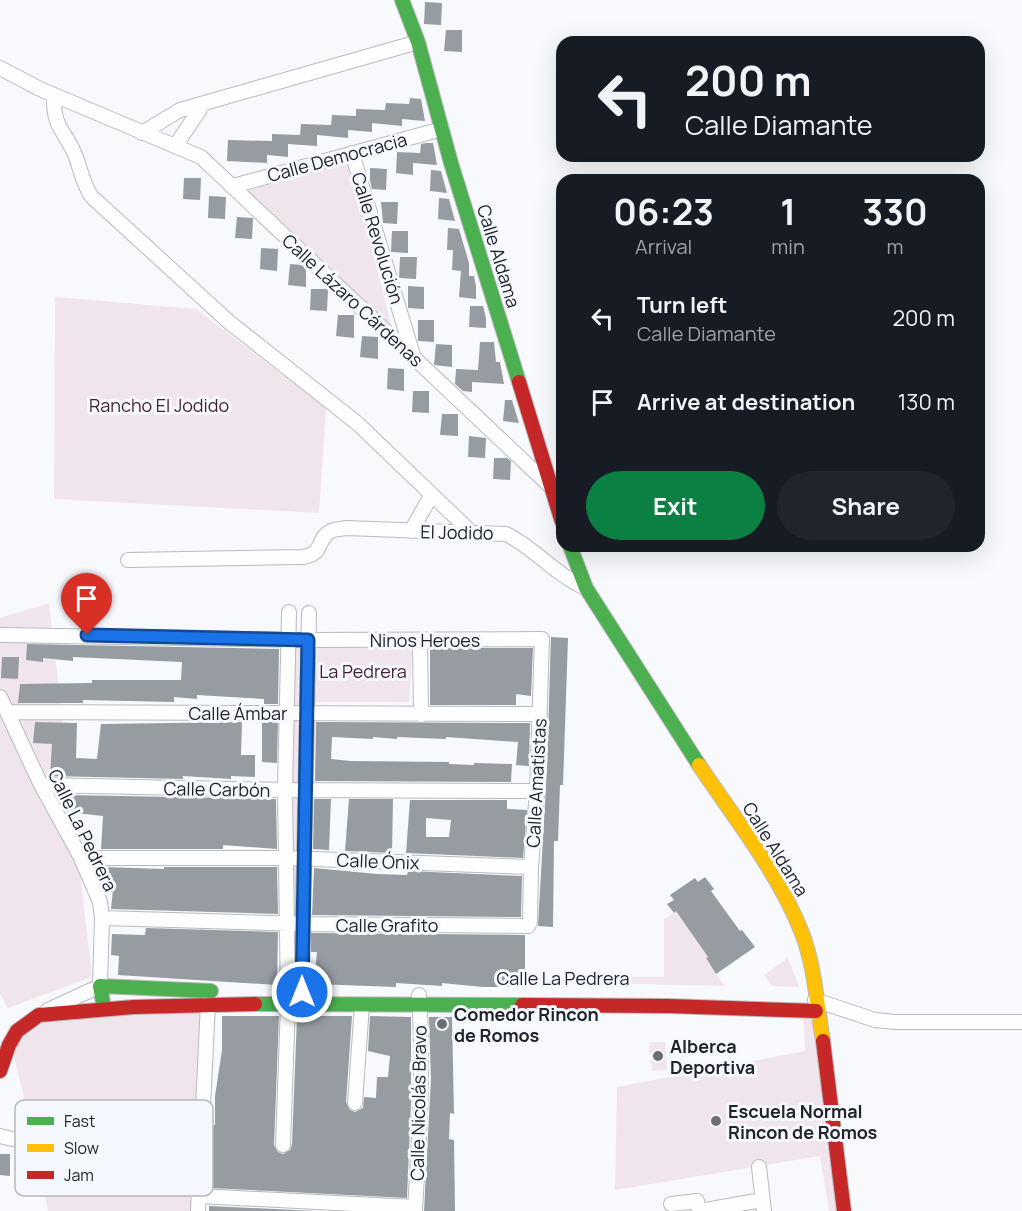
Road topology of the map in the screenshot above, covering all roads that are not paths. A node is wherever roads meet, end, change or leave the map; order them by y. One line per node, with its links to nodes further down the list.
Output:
1 (402, 0): 2 (main road, Calle Aldama)
2 (418, 42): 5 (street); 6 (main road, Calle Aldama)
3 (0, 68): 4 (street, Calle Lázaro Cárdenas)
4 (54, 95): 7 (street, Calle Lázaro Cárdenas); 13 (street)
5 (204, 103): 7 (street); 8 (street)
6 (442, 129): 9 (street, Calle Democracia); 12 (main road, Calle Aldama)
7 (142, 133): 8 (street, Calle Lázaro Cárdenas)
8 (176, 144): 10 (street, Calle Lázaro Cárdenas)
9 (352, 153): 10 (street, Calle Democracia); 11 (street, Calle Revolución)
10 (233, 186): 11 (street, Calle Lázaro Cárdenas)
11 (414, 358): 12 (street, Calle Lázaro Cárdenas)
12 (551, 488): 14 (main road, Calle Aldama)
13 (430, 496): 15 (street); 16 (street)
14 (556, 503)
15 (411, 531): 16 (street, El Jodido); 18 (street, El Jodido)
16 (471, 532): 19 (street, El Jodido)
17 (572, 552): 19 (main road, Calle Aldama)
18 (128, 560)
19 (585, 588): 50 (main road, Calle Aldama)
20 (289, 612): 24 (street)
21 (309, 613): 25 (street)
22 (0, 635): 24 (street, Ninos Heroes)
23 (542, 639): 26 (street, Ninos Heroes); 31 (street, Calle Amatistas)
24 (288, 640): 25 (street, Ninos Heroes); 29 (street)
25 (308, 640): 26 (street, Ninos Heroes); 30 (street)
26 (420, 641): 32 (street)
27 (0, 697): 28 (street, Calle La Pedrera)
28 (8, 712): 29 (street, Calle Ámbar); 33 (street, Calle La Pedrera)
29 (287, 713): 30 (street, Calle Ámbar); 34 (street)
30 (307, 714): 32 (street, Calle Ámbar); 35 (street)
31 (540, 714): 32 (street, Calle Ámbar); 36 (street, Calle Amatistas)
32 (421, 715)
33 (41, 785): 34 (street, Calle Carbón); 37 (street, Calle La Pedrera)
34 (285, 790): 35 (street, Calle Carbón); 38 (street)
35 (304, 790): 36 (street, Calle Carbón); 39 (street)
36 (537, 791): 40 (street, Calle Amatistas)
37 (81, 858): 38 (street, Calle Ónix); 41 (street, Calle La Pedrera)
38 (287, 858): 39 (street, Calle Ónix); 42 (street)
39 (303, 858): 40 (street, Calle Ónix); 43 (street)
40 (531, 867): 44 (street, Calle Amatistas)
41 (102, 918): 42 (street, Calle Grafito); 45 (street, Calle La Pedrera)
42 (287, 923): 43 (street, Calle Grafito); 46 (street)
43 (302, 924): 44 (street, Calle Grafito); 46 (street)
44 (528, 926)
45 (100, 986): 46 (main road, Calle La Pedrera); 51 (main road, Calle La Pedrera); 52 (street)
46 (294, 998): 47 (main road, Calle La Pedrera); 48 (main road, Calle La Pedrera); 49 (main road, Calle La Pedrera); 60 (street)
47 (419, 1000): 49 (main road, Calle La Pedrera); 50 (main road, Calle La Pedrera); 65 (street, Calle Nicolás Bravo)
48 (208, 1003): 51 (main road, Calle La Pedrera); 56 (street)
49 (362, 1005): 57 (street)
50 (816, 1006): 53 (street, Calle La Pedrera); 68 (main road, Calle Aldama)
51 (104, 1008): 52 (main road)
52 (39, 1015): 54 (main road)
53 (1022, 1022)
54 (3, 1049): 55 (main road)
55 (0, 1071)
56 (203, 1100)
57 (355, 1103)
58 (0, 1136): 59 (street)
59 (15, 1140)
60 (283, 1145)
61 (759, 1167): 64 (street)
62 (198, 1196): 65 (street); 66 (street)
63 (671, 1204): 67 (street)
64 (763, 1206): 67 (street)
65 (415, 1209)
66 (198, 1211)
67 (700, 1211)
68 (844, 1211)

